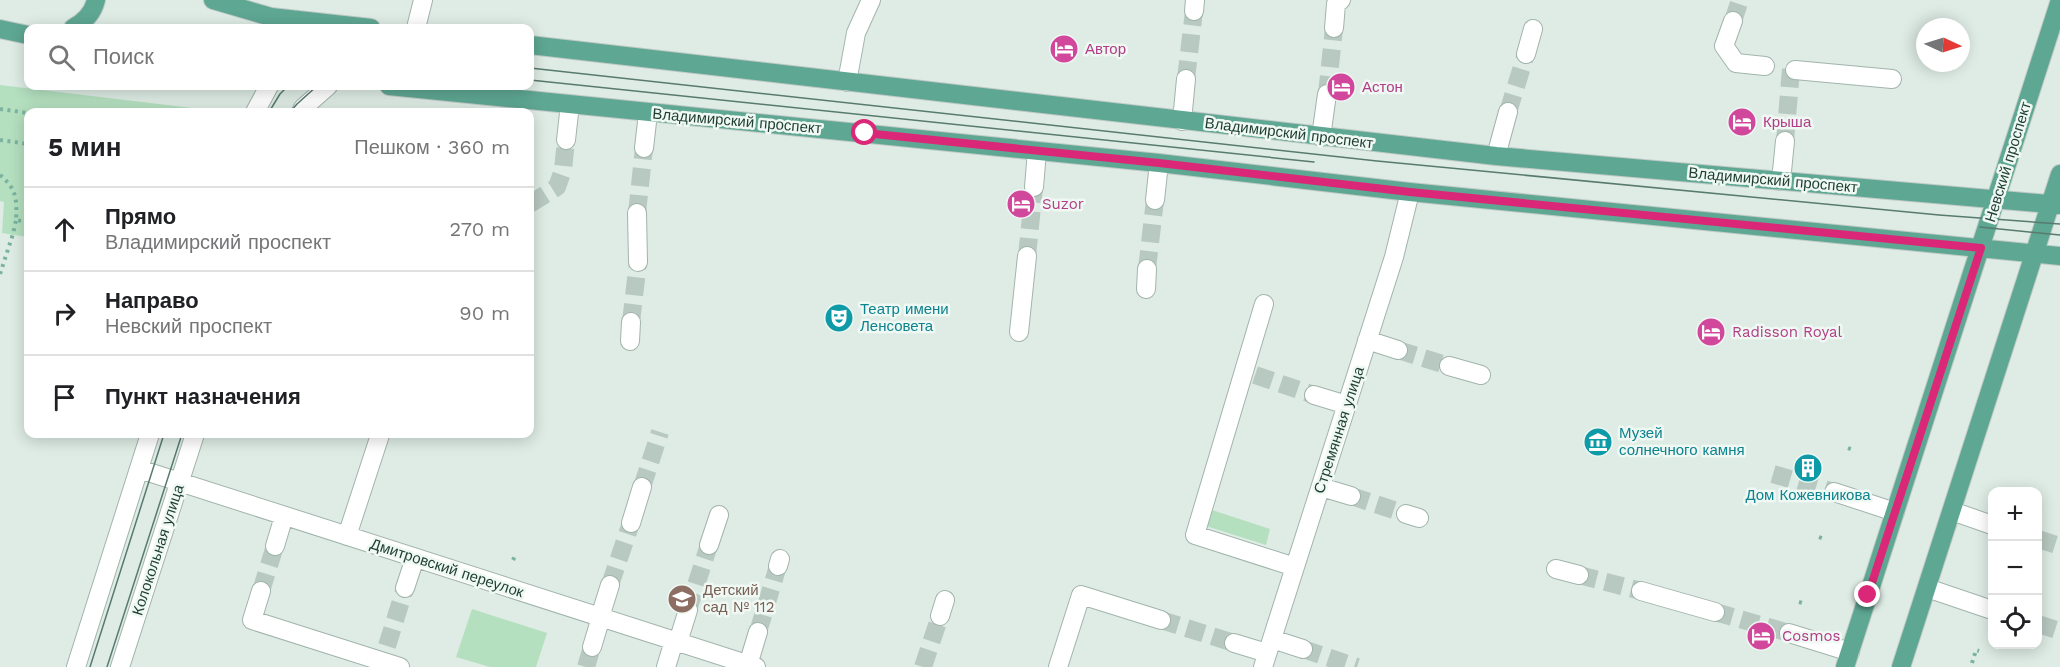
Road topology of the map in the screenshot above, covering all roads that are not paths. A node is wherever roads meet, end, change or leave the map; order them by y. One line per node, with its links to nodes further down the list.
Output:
1 (96, 0): 8 (main road)
2 (213, 0): 9 (main road)
3 (423, 0): 10 (street)
4 (872, 0): 21 (street)
5 (1341, 0): 11 (street)
6 (2060, 0): 44 (main road, Невский проспект)
7 (1733, 21): 17 (street)
8 (81, 24)
9 (324, 24)
10 (417, 24)
11 (1334, 28)
12 (0, 29): 14 (main road)
13 (1533, 29): 16 (street)
14 (24, 34)
15 (534, 45): 21 (main road, Владимирский проспект)
16 (1526, 54)
17 (1766, 66)
18 (1795, 69): 20 (street)
19 (1186, 79): 31 (street)
20 (1892, 79)
21 (847, 82): 31 (main road, Владимирский проспект)
22 (267, 90): 27 (street)
23 (323, 90): 28 (street)
24 (429, 90): 26 (main road, Владимирский проспект)
25 (1327, 94): 32 (street)
26 (570, 104): 30 (main road, Владимирский проспект); 33 (street)
27 (257, 108)
28 (303, 108)
29 (1508, 112): 37 (street)
30 (648, 113): 35 (street); 36 (main road, Владимирский проспект)
31 (1182, 121): 32 (main road, Владимирский проспект)
32 (1322, 137): 37 (main road, Владимирский проспект)
33 (566, 140)
34 (1785, 141): 40 (street)
35 (644, 148)
36 (1037, 151): 38 (main road, Владимирский проспект); 41 (street)
37 (1496, 156): 40 (main road, Владимирский проспект)
38 (1159, 163): 42 (main road, Владимирский проспект); 43 (street)
39 (2060, 174): 45 (main road)
40 (1780, 181): 44 (main road, Владимирский проспект)
41 (1034, 187)
42 (1410, 192): 47 (main road, Владимирский проспект); 57 (street, Стремянная улица)
43 (1155, 200)
44 (1996, 200): 45 (main road, Владимирский проспект); 47 (main road, Невский проспект)
45 (2055, 205): 48 (main road)
46 (637, 213): 51 (street)
47 (1981, 248): 48 (main road, Владимирский проспект); 74 (main road, Невский проспект)
48 (2035, 253): 50 (main road, Владимирский проспект); 73 (main road)
49 (1027, 256): 56 (street)
50 (2060, 256)
51 (638, 262)
52 (1148, 269): 53 (street)
53 (1146, 289)
54 (1264, 304): 83 (street)
55 (631, 322): 58 (street)
56 (1019, 332)
57 (1367, 340): 59 (street); 63 (street, Стремянная улица)
58 (630, 342)
59 (1398, 350)
60 (1449, 366): 61 (street)
61 (1481, 375)
62 (1314, 394): 63 (street)
63 (1347, 405): 70 (street, Стремянная улица)
64 (149, 438): 67 (street)
65 (194, 438): 68 (street, Колокольная улица)
66 (379, 438): 79 (street)
67 (139, 469): 68 (street, Дмитровский переулок); 107 (street)
68 (180, 482): 76 (street, Дмитровский переулок); 108 (street, Колокольная улица)
69 (642, 487): 77 (street)
70 (1321, 487): 72 (street); 83 (street, Стремянная улица)
71 (1834, 492): 74 (street)
72 (1351, 496)
73 (1952, 511): 78 (street); 88 (main road)
74 (1895, 512): 104 (main road, Невский проспект)
75 (719, 515): 80 (street)
76 (284, 516): 79 (street, Дмитровский переулок); 81 (street)
77 (631, 523)
78 (1988, 524)
79 (347, 536): 82 (street, Дмитровский переулок)
80 (709, 545)
81 (275, 546)
82 (415, 558): 87 (street); 94 (street, Дмитровский переулок)
83 (1295, 567): 102 (street, Стремянная улица)
84 (1556, 569): 85 (street)
85 (1579, 575)
86 (610, 585): 94 (street)
87 (405, 588)
88 (1927, 588): 91 (street); 106 (main road)
89 (261, 591): 103 (street)
90 (1641, 591): 93 (street)
91 (1988, 609)
92 (688, 610): 98 (street)
93 (1715, 612)
94 (601, 617): 98 (street, Дмитровский переулок); 100 (street)
95 (1161, 620): 111 (street)
96 (758, 632): 105 (street)
97 (1789, 633): 104 (street)
98 (676, 641): 105 (street, Дмитровский переулок); 110 (street)
99 (1234, 643): 102 (street)
100 (592, 647)
101 (1303, 649): 102 (street)
102 (1268, 653)
103 (383, 658): 109 (street)
104 (1847, 660)
105 (752, 666)
106 (1903, 666)
107 (76, 667)
108 (120, 667)
109 (400, 667)
110 (666, 667)
111 (1058, 667)

